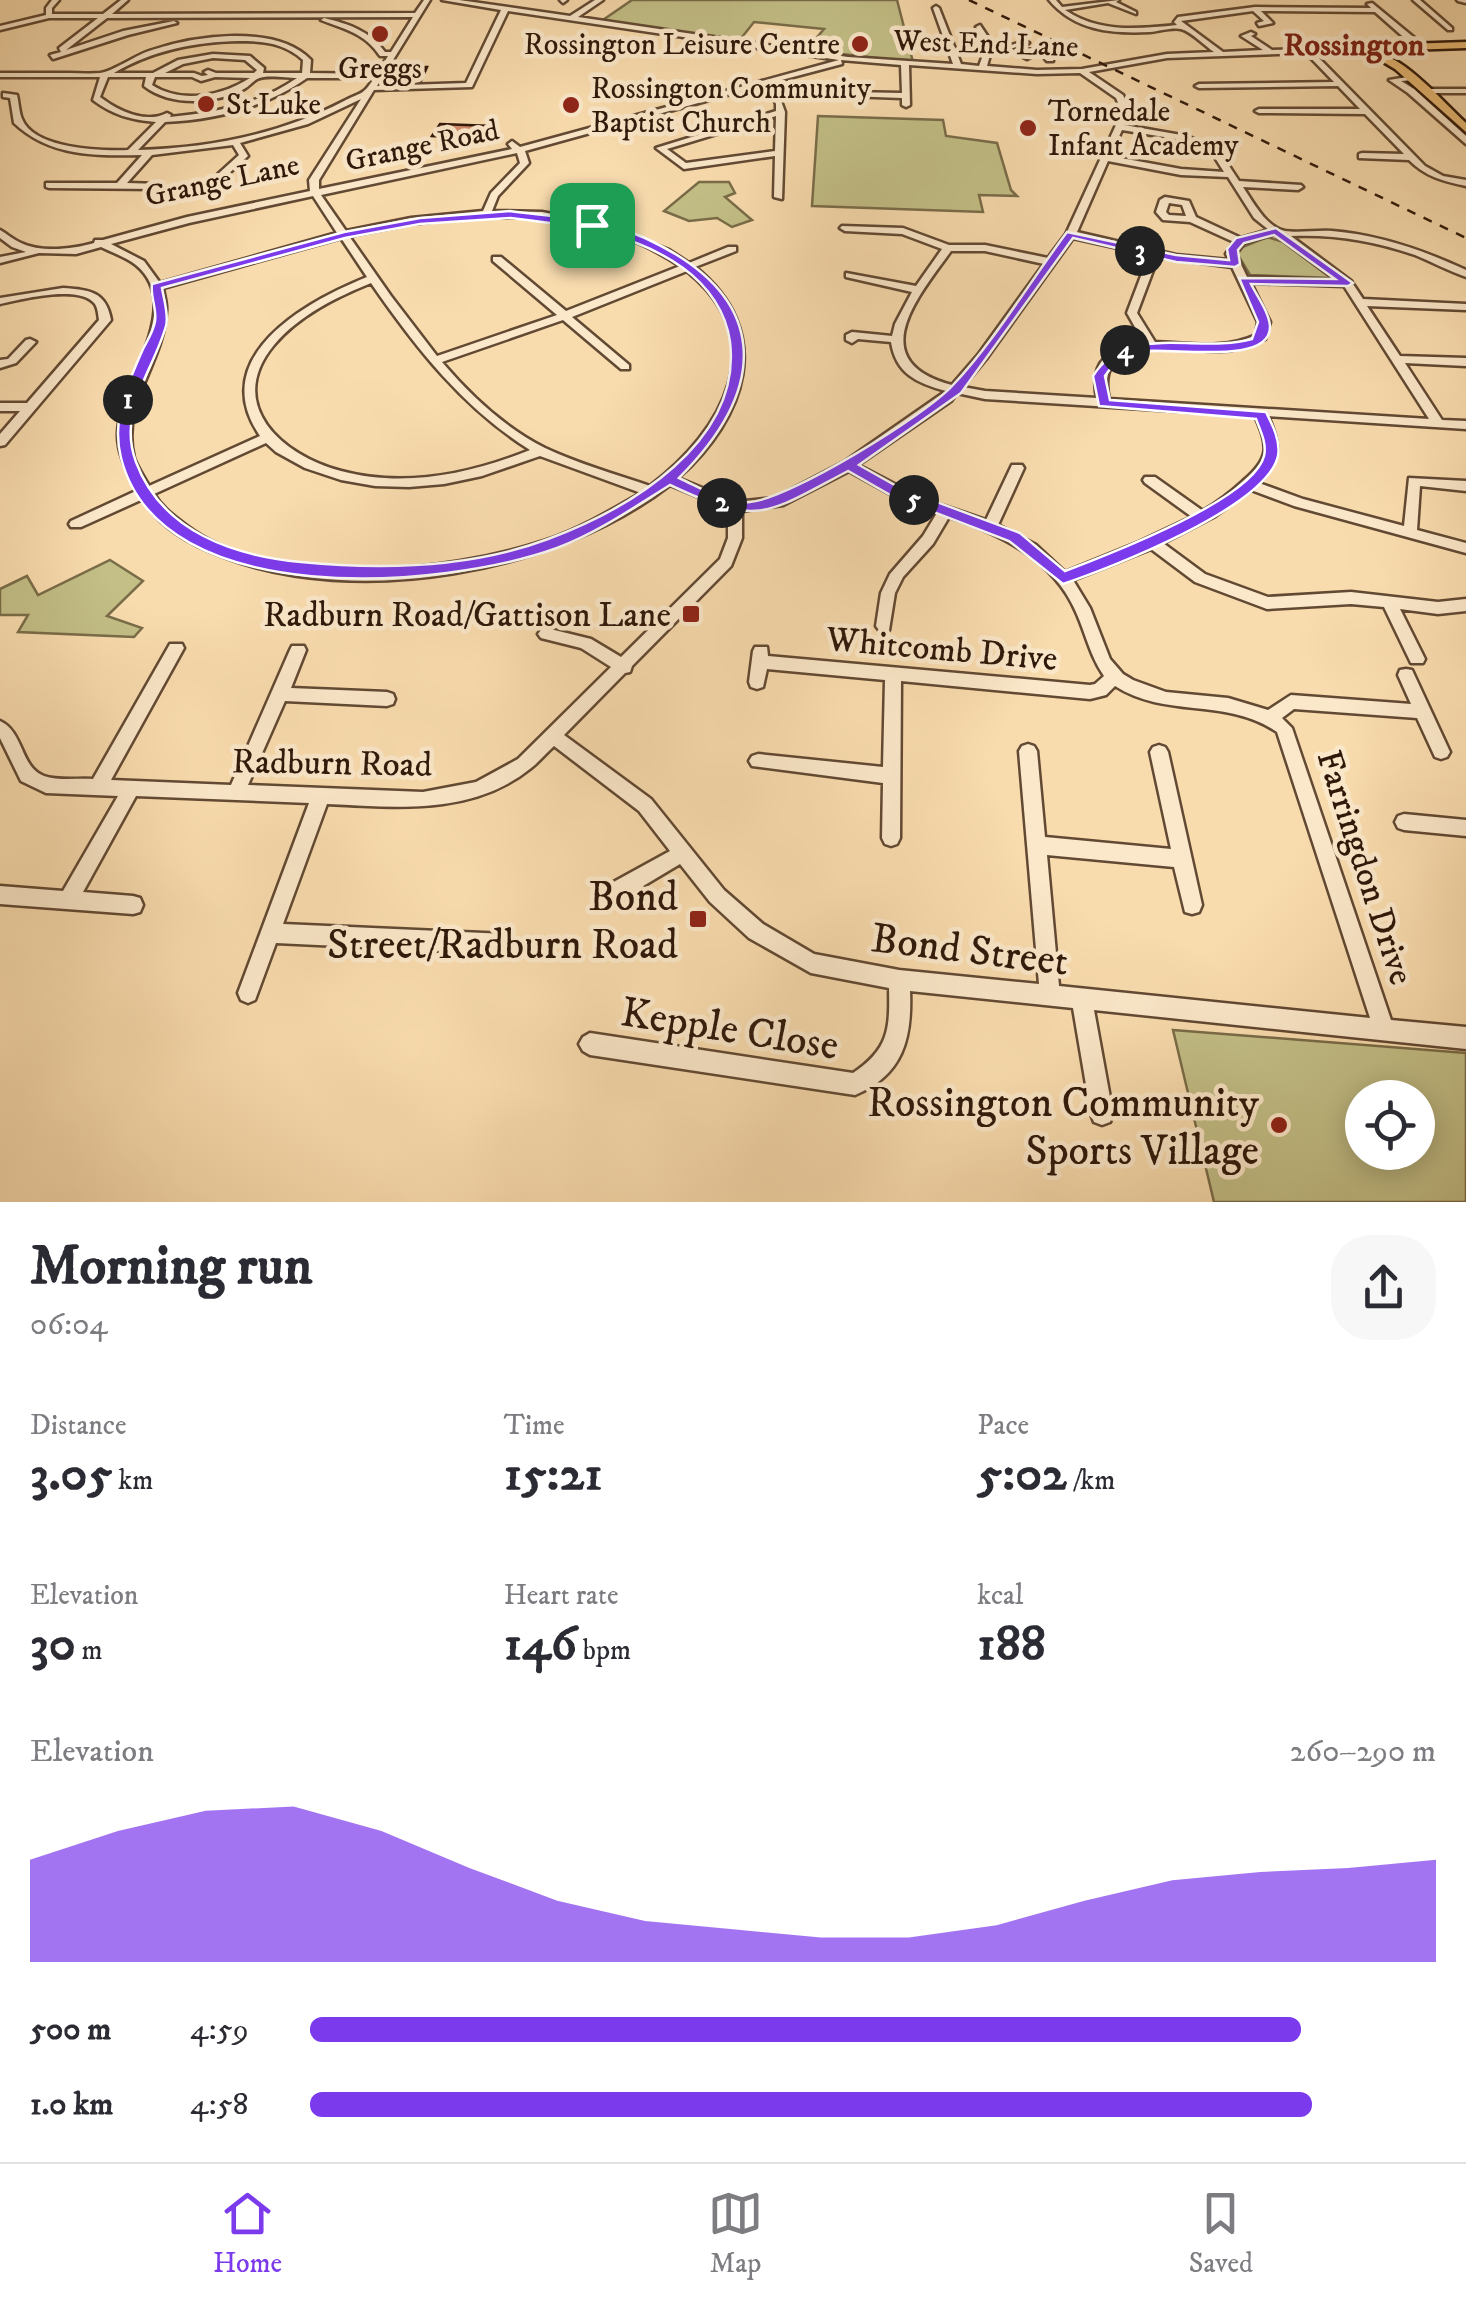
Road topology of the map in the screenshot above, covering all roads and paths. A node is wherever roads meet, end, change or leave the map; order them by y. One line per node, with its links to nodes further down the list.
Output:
1 (56, 0): 28 (street)
2 (125, 0): 23 (street)
3 (427, 0): 27 (street)
4 (445, 0): 17 (street, West End Lane)
5 (512, 0): 17 (street)
6 (600, 0): 30 (street)
7 (1366, 0): 21 (street)
8 (1416, 0): 33 (street)
9 (1052, 1): 12 (street); 18 (street)
10 (1113, 1): 18 (street); 22 (street)
11 (1230, 1): 19 (street)
12 (1038, 2)
13 (161, 3): 24 (street)
14 (274, 3): 26 (street)
15 (936, 8): 54 (street)
16 (1314, 8): 20 (street); 21 (street); 31 (street)
17 (501, 9): 30 (street, West End Lane); 69 (street)
18 (1059, 10): 35 (street)
19 (1244, 10): 20 (street); 35 (street)
20 (1256, 10): 32 (street)
21 (1376, 10): 40 (street)
22 (1129, 11)
23 (106, 15): 24 (street); 28 (street); 49 (street)
24 (145, 15): 25 (street)
25 (218, 15): 26 (street); 49 (street)
26 (262, 15): 27 (street); 38 (street)
27 (418, 15): 45 (street)
28 (49, 16): 36 (street)
29 (310, 18): 45 (street)
30 (569, 20): 48 (street, West End Lane)
31 (1326, 23)
32 (1260, 24)
33 (1452, 25)
34 (993, 27): 41 (street)
35 (1183, 27): 46 (street)
36 (0, 28)
37 (1233, 34): 44 (street)
38 (239, 39): 47 (street); 59 (street); 63 (street)
39 (1466, 45): 40 (main road)
40 (1416, 47): 43 (main road); 50 (main road)
41 (998, 49): 52 (street); 55 (street)
42 (1308, 51): 43 (street, West End Lane); 44 (street, West End Lane); 67 (street)
43 (1375, 51): 50 (main road)
44 (1270, 52): 46 (street, West End Lane)
45 (393, 54): 64 (street)
46 (1221, 54): 56 (street, West End Lane)
47 (223, 56): 60 (street); 61 (street); 62 (street)
48 (824, 56): 51 (street, West End Lane); 65 (street)
49 (54, 57): 58 (street)
50 (1393, 57): 66 (main road)
51 (848, 59): 53 (street, West End Lane); 65 (street, Grange Road)
52 (1050, 59)
53 (905, 64): 54 (street, West End Lane); 72 (street)
54 (958, 67): 55 (street, West End Lane)
55 (982, 69): 56 (street, West End Lane)
56 (1082, 70): 81 (street)
57 (0, 74): 58 (street)
58 (32, 75): 59 (street); 74 (street)
59 (105, 75): 60 (street); 79 (street)
60 (153, 75): 61 (street); 73 (street)
61 (205, 75): 62 (street); 73 (street)
62 (258, 76): 63 (street); 73 (street)
63 (306, 76): 64 (street); 79 (street)
64 (381, 76): 69 (street)
65 (768, 78): 75 (street); 85 (street, Grange Road)
66 (1412, 78): 70 (main road); 83 (street)
67 (1340, 84): 68 (street); 78 (street)
68 (1200, 86)
69 (371, 91): 84 (street); 103 (street)
70 (1426, 91): 71 (street); 82 (main road)
71 (1466, 91)
72 (848, 94)
73 (184, 97): 79 (street)
74 (3, 98): 86 (street)
75 (780, 112): 88 (street); 88 (street)
76 (1260, 112): 77 (street)
77 (1306, 112): 78 (street); 80 (street)
78 (1368, 112): 91 (street)
79 (162, 119): 86 (street)
80 (1314, 120)
81 (1120, 127): 90 (street); 97 (street)
82 (1466, 128)
83 (1466, 141)
84 (236, 142): 87 (street); 94 (street)
85 (515, 146): 92 (street, Grange Road); 93 (street, Grange Lane); 107 (street)
86 (131, 152): 87 (street)
87 (150, 152): 100 (street)
88 (780, 152): 106 (street)
89 (1362, 156): 91 (street)
90 (1106, 158): 97 (street); 112 (street)
91 (1410, 158): 96 (street)
92 (448, 166): 93 (street, Grange Lane); 95 (street, Grange Road)
93 (403, 168): 95 (street); 103 (street, Grange Lane)
94 (223, 174)
95 (394, 177): 103 (street, Grange Road)
96 (1440, 178): 98 (street); 104 (street)
97 (1235, 180): 102 (street); 111 (street)
98 (1466, 183)
99 (49, 185): 100 (street)
100 (120, 185): 101 (street)
101 (158, 186)
102 (1298, 187)
103 (314, 189): 114 (street); 115 (street, Grange Road)
104 (1426, 191)
105 (624, 196): 109 (street)
106 (779, 197)
107 (486, 215): 109 (street); 114 (street)
108 (1192, 219): 116 (street)
109 (592, 225): 127 (street)
110 (845, 228): 119 (street)
111 (1278, 233): 116 (street); 129 (street); 132 (street)
112 (1071, 234): 122 (street); 125 (street)
113 (3, 235): 117 (street)
114 (344, 235): 130 (street); 133 (street)
115 (97, 240): 118 (street); 121 (street, Grange Road); 133 (street)
116 (1240, 241): 126 (street)
117 (24, 245): 118 (street); 121 (street, Grange Road); 123 (street)
118 (52, 245): 121 (street)
119 (948, 248): 125 (street); 134 (street)
120 (732, 249): 127 (street)
121 (39, 251): 123 (street)
122 (1154, 254): 126 (street); 142 (street)
123 (6, 259)
124 (497, 259): 138 (street)
125 (1051, 262): 148 (street)
126 (1235, 264): 131 (street)
127 (687, 266): 138 (street); 160 (street)
128 (850, 274): 134 (street)
129 (1466, 274)
130 (375, 278): 144 (street); 155 (street)
131 (1243, 280): 132 (street); 142 (street)
132 (1348, 283): 136 (street)
133 (156, 286): 164 (street)
134 (917, 290): 139 (street)
135 (0, 300): 150 (street)
136 (1361, 302): 137 (street); 143 (street)
137 (1466, 307)
138 (563, 316): 144 (street); 147 (street)
139 (894, 339): 140 (street); 148 (street)
140 (852, 340)
141 (30, 342): 146 (street)
142 (1152, 346): 149 (street)
143 (1397, 359): 145 (street); 153 (street)
144 (435, 360): 157 (street)
145 (1466, 362)
146 (0, 364)
147 (626, 367)
148 (956, 390): 149 (street); 158 (street)
149 (1104, 403): 152 (street)
150 (30, 407): 151 (street); 156 (street)
151 (0, 408)
152 (1261, 415): 153 (street); 162 (street)
153 (1438, 424): 154 (street)
154 (1466, 426)
155 (268, 437): 157 (street); 164 (street)
156 (0, 442)
157 (540, 450): 165 (street)
158 (848, 465): 166 (street); 167 (street)
159 (1017, 468): 170 (street)
160 (669, 479): 165 (street); 166 (street)
161 (1150, 480): 168 (street)
162 (1248, 484): 168 (street); 171 (street)
163 (1466, 486): 171 (street)
164 (144, 492): 165 (street); 169 (street)
165 (652, 492)
166 (735, 507): 182 (street, Radburn Road)
167 (946, 510): 170 (street); 177 (street)
168 (1202, 517): 172 (street)
169 (76, 524)
170 (990, 525): 174 (street)
171 (1410, 533): 173 (street)
172 (1155, 544): 174 (street); 175 (street)
173 (1466, 548)
174 (1063, 578): 185 (street)
175 (1388, 601): 176 (street); 181 (street)
176 (1466, 605)
177 (884, 626)
178 (546, 634): 182 (street)
179 (176, 648): 198 (street)
180 (298, 650): 187 (street)
181 (1416, 659)
182 (624, 667): 192 (street, Radburn Road)
183 (894, 674): 185 (street, Whitcomb Drive); 186 (street, Whitcomb Drive); 197 (street)
184 (1406, 675): 189 (street)
185 (1114, 677): 190 (street)
186 (757, 682)
187 (280, 694): 188 (street); 200 (street)
188 (386, 699)
189 (1422, 712): 190 (street); 193 (street)
190 (1271, 717): 219 (street, Farringdon Drive)
191 (0, 728): 198 (street, Radburn Road)
192 (554, 737): 201 (street, Radburn Road); 206 (street, Bond Street)
193 (1441, 752)
194 (1022, 760): 205 (street)
195 (758, 761): 197 (street)
196 (1155, 762): 207 (street)
197 (892, 776): 204 (street)
198 (98, 786): 199 (street, Radburn Road)
199 (132, 787): 200 (street, Radburn Road); 210 (street)
200 (236, 793): 201 (street, Radburn Road)
201 (321, 796): 213 (street)
202 (1404, 822): 203 (street)
203 (1466, 828)
204 (891, 838)
205 (1036, 845): 207 (street); 217 (street)
206 (682, 854): 209 (street); 215 (street, Bond Street)
207 (1182, 859): 212 (street)
208 (0, 896): 210 (street)
209 (606, 897)
210 (68, 901): 211 (street)
211 (133, 904)
212 (1192, 905)
213 (271, 933): 214 (street); 216 (street)
214 (506, 944)
215 (899, 980): 217 (street, Bond Street); 221 (street, Kepple Close)
216 (248, 992)
217 (1050, 995): 218 (street, Bond Street)
218 (1082, 999): 219 (street, Bond Street); 222 (street)
219 (1384, 1029): 220 (street, Bond Street)
220 (1466, 1038)
221 (590, 1044)
222 (1102, 1114)

